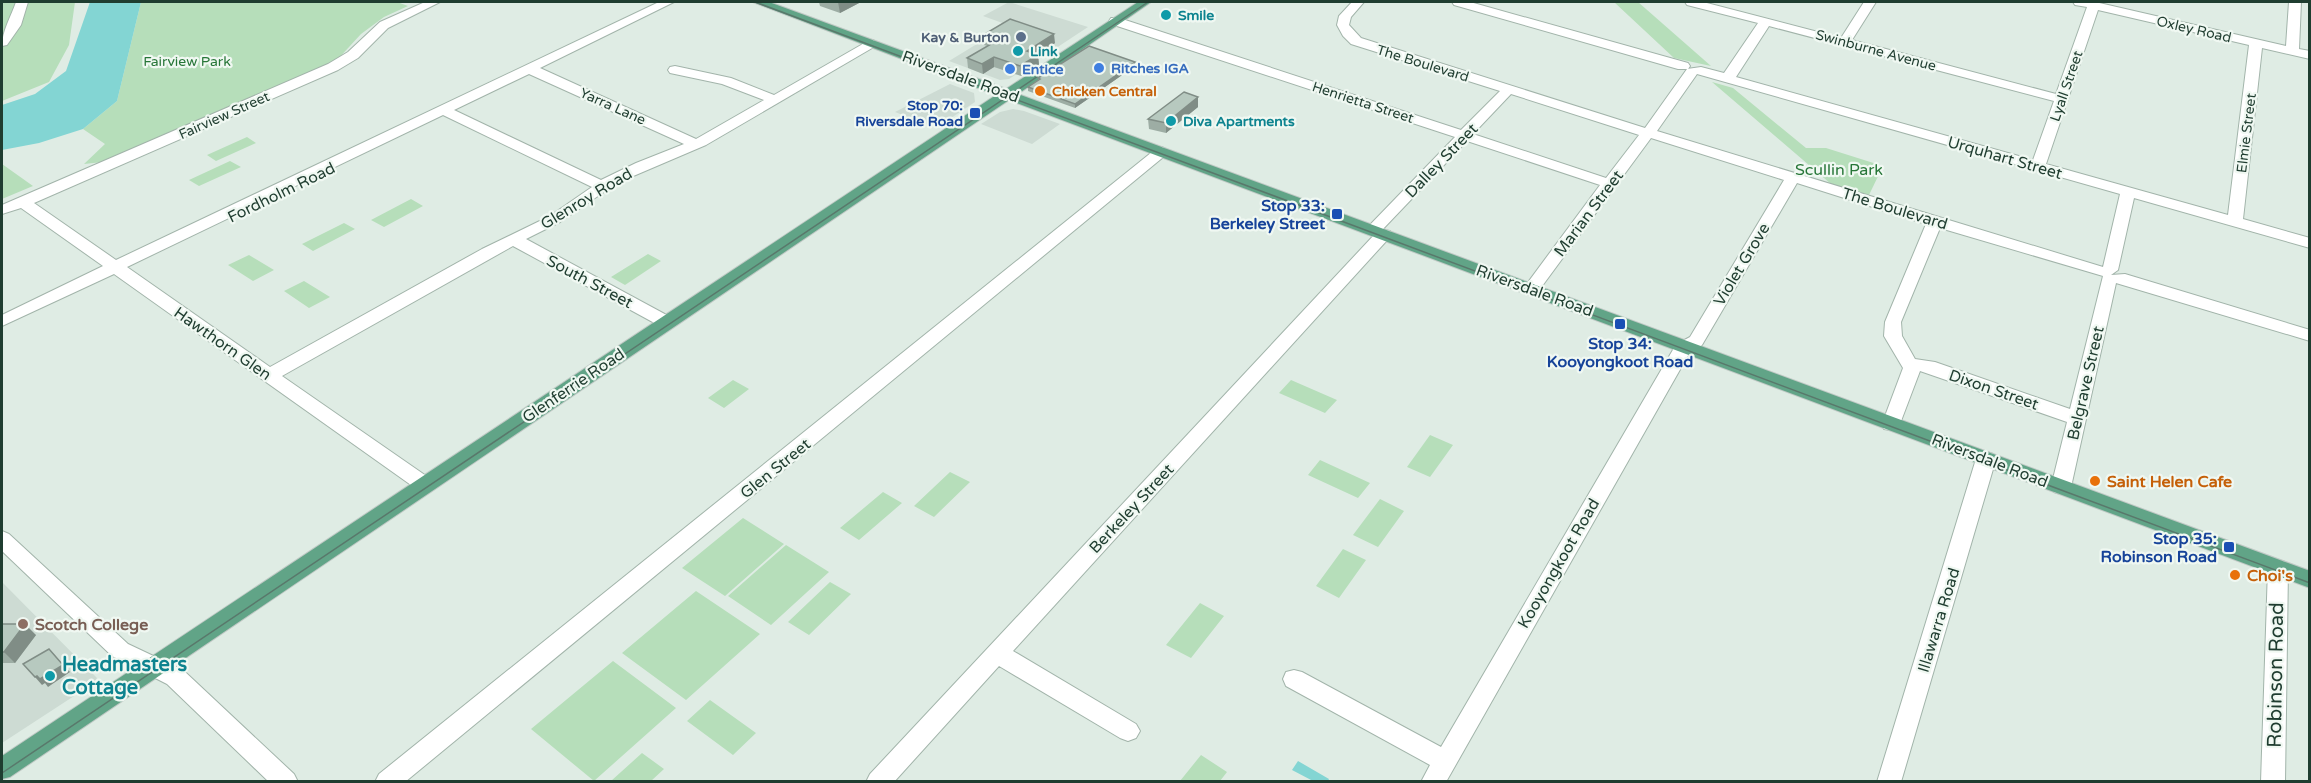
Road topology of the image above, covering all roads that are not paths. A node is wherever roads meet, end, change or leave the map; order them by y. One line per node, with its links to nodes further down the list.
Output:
1 (22, 2): 15 (street)
2 (434, 2): 39 (street, Fairview Street)
3 (668, 2): 21 (street, Fordholm Road)
4 (759, 2): 18 (main road, Riversdale Road)
5 (1142, 2): 13 (main road, Glenferrie Road)
6 (1358, 2): 25 (street, The Boulevard)
7 (1458, 2): 23 (street, Urquhart Street)
8 (1691, 2): 14 (street, Swinburne Avenue)
9 (1870, 2): 16 (street)
10 (2079, 2): 12 (street, Oxley Road)
11 (2295, 2): 19 (street)
12 (2094, 5): 17 (street, Oxley Road); 27 (street, Lyall Street)
13 (1115, 21): 26 (main road, Glenferrie Road); 31 (street, Henrietta Street)
14 (1766, 21): 16 (street, Swinburne Avenue); 24 (street)
15 (2, 42)
16 (1845, 42): 27 (street, Swinburne Avenue)
17 (2256, 43): 19 (street, Oxley Road); 42 (street, Elmie Street)
18 (873, 44): 26 (main road, Riversdale Road); 28 (street, Glenroy Road)
19 (2292, 51): 20 (street, Oxley Road)
20 (2310, 55)
21 (530, 69): 29 (street, Fordholm Road); 32 (street, Yarra Lane)
22 (675, 70): 28 (street)
23 (1692, 70): 24 (street, Urquhart Street); 30 (street, Marian Street)
24 (1728, 78): 34 (street, Urquhart Street)
25 (1508, 90): 30 (street, The Boulevard); 31 (street, Dalley Street)
26 (1007, 93): 33 (main road, Riversdale Road); 50 (main road, Glenferrie Road)
27 (2061, 99): 34 (street, Lyall Street)
28 (775, 100): 32 (street, Glenroy Road)
29 (444, 110): 37 (street); 46 (street, Fordholm Road)
30 (1648, 133): 35 (street, The Boulevard); 36 (street, Marian Street)
31 (1465, 135): 36 (street, Henrietta Street); 43 (street, Dalley Street)
32 (696, 144): 37 (street, Glenroy Road)
33 (1162, 151): 43 (main road, Riversdale Road); 70 (street, Glen Street)
34 (2038, 166): 38 (street, Urquhart Street)
35 (1793, 177): 41 (street, The Boulevard); 52 (street, Violet Grove)
36 (1611, 184): 48 (street, Marian Street)
37 (601, 186): 44 (street, Glenroy Road)
38 (2128, 192): 42 (street, Urquhart Street); 47 (street, Belgrave Street)
39 (22, 201): 40 (street, Fairview Street); 46 (street, Hawthorn Glen)
40 (2, 210)
41 (1935, 221): 47 (street, The Boulevard); 53 (street)
42 (2235, 222): 45 (street, Urquhart Street)
43 (1379, 232): 48 (main road, Riversdale Road); 63 (street, Berkeley Street)
44 (513, 239): 50 (street, South Street); 54 (street, Glenroy Road)
45 (2310, 243)
46 (115, 267): 49 (street, Fordholm Road); 54 (street, Hawthorn Glen)
47 (2109, 275): 51 (street, The Boulevard); 55 (street, Belgrave Street)
48 (1531, 288): 52 (main road, Riversdale Road)
49 (2, 321)
50 (666, 322): 58 (main road, Glenferrie Road)
51 (2310, 336)
52 (1686, 347): 56 (main road, Riversdale Road); 67 (street, Kooyongkoot Road)
53 (1911, 364): 55 (street, Dixon Street); 56 (street)
54 (270, 375): 58 (street, Hawthorn Glen)
55 (2076, 418): 59 (street, Belgrave Street)
56 (1891, 424): 57 (main road, Riversdale Road)
57 (1986, 459): 59 (main road, Riversdale Road); 73 (street, Illawarra Road)
58 (425, 485): 64 (main road, Glenferrie Road)
59 (2061, 487): 61 (main road, Riversdale Road)
60 (2, 539): 64 (street)
61 (2278, 568): 62 (main road, Riversdale Road); 74 (street, Robinson Road)
62 (2310, 580)
63 (998, 653): 66 (street); 71 (street, Berkeley Street)
64 (153, 667): 68 (main road, Glenferrie Road); 69 (street)
65 (1294, 679): 67 (street)
66 (1128, 731)
67 (1445, 761): 72 (street, Kooyongkoot Road)
68 (2, 769)
69 (286, 782)
70 (387, 782)
71 (878, 782)
72 (1433, 782)
73 (1889, 782)
74 (2273, 782)

